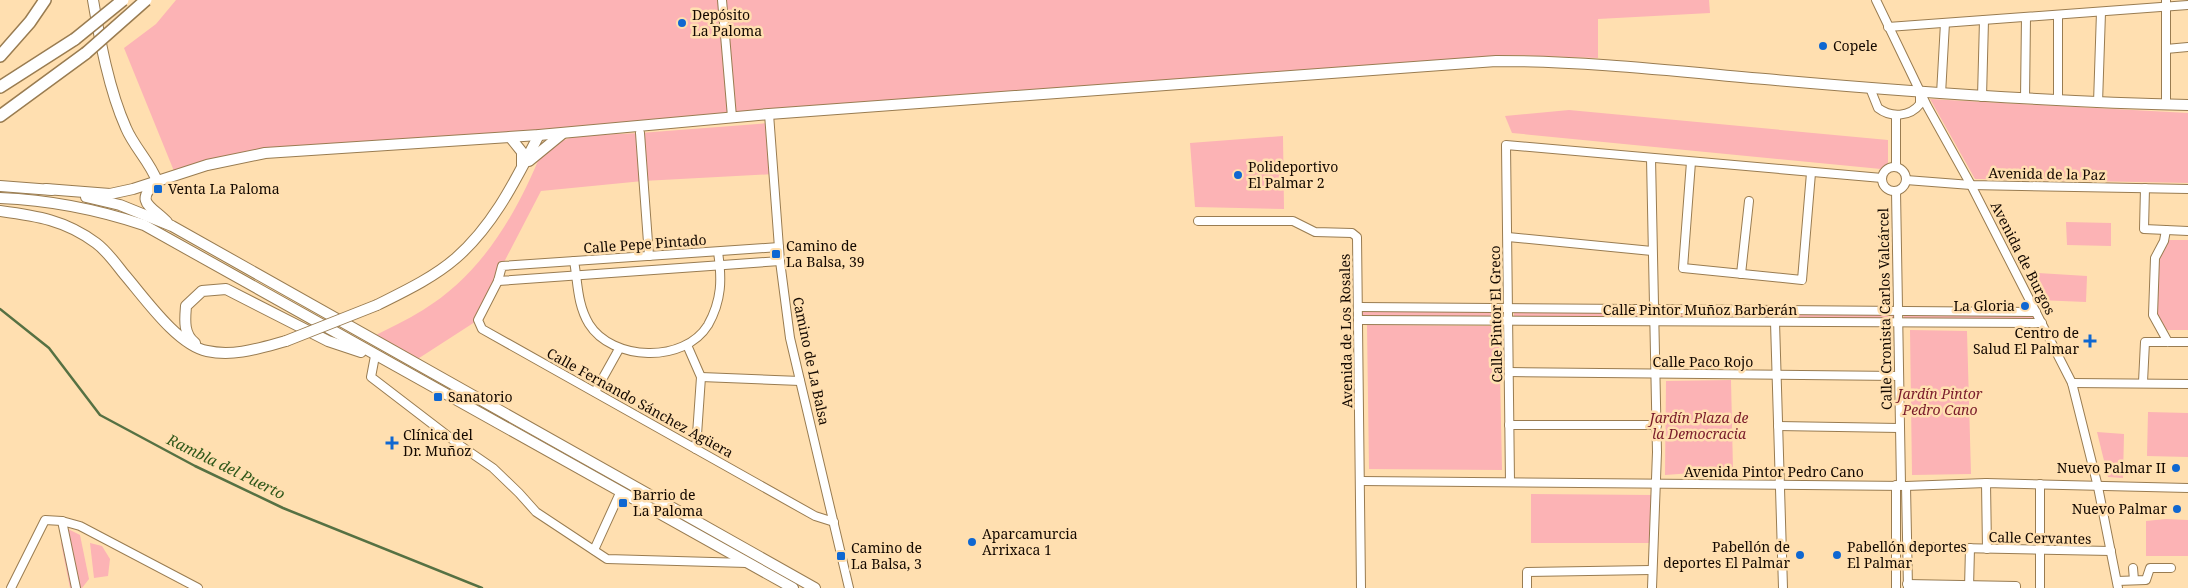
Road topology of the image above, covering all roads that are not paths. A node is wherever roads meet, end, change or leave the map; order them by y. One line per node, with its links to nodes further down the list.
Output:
1 (45, 0): 17 (highway)
2 (93, 0): 47 (main road)
3 (124, 0): 18 (highway, bridge)
4 (146, 0): 33 (highway, bridge)
5 (722, 0): 35 (street)
6 (1876, 0): 14 (street, Avenida de Burgos)
7 (2166, 4): 8 (street); 9 (street); 16 (street)
8 (2188, 5)
9 (2101, 12): 10 (street); 27 (street)
10 (2058, 15): 11 (street); 25 (street)
11 (2026, 17): 12 (street); 24 (street)
12 (1984, 20): 13 (street); 23 (street)
13 (1945, 23): 14 (street); 22 (street)
14 (1888, 27): 21 (street, Avenida de Burgos)
15 (2188, 47): 16 (street)
16 (2166, 49): 28 (street)
17 (0, 56)
18 (0, 87)
19 (1870, 88): 20 (main road); 26 (street); 32 (main road)
20 (1887, 90): 21 (main road); 26 (street)
21 (1920, 92): 22 (main road); 30 (street); 31 (street, Avenida de Burgos)
22 (1941, 94): 23 (main road)
23 (1982, 97): 24 (main road)
24 (2025, 99): 25 (main road)
25 (2058, 101): 27 (main road)
26 (1874, 102): 34 (street)
27 (2098, 103): 28 (main road)
28 (2166, 105): 29 (main road)
29 (2188, 105)
30 (1917, 108): 31 (street); 34 (street)
31 (1929, 109): 48 (street, Avenida de Burgos)
32 (769, 114): 35 (main road); 62 (street, Camino de La Balsa)
33 (0, 116)
34 (1896, 116): 43 (street)
35 (732, 117): 36 (main road)
36 (564, 133): 38 (main road); 42 (main road)
37 (640, 133): 65 (street)
38 (539, 135): 39 (main road); 42 (main road)
39 (510, 137): 42 (main road); 47 (main road)
40 (1651, 158): 41 (street); 61 (street, Calle Pintor El Greco); 63 (street)
41 (1691, 162): 44 (street); 69 (street)
42 (522, 167): 87 (main road, bridge)
43 (1896, 167): 45 (street); 46 (street)
44 (1811, 173): 45 (street); 69 (street)
45 (1882, 178): 53 (street)
46 (1906, 180): 48 (street, Avenida de la Paz); 53 (street)
47 (158, 181): 51 (main road); 58 (main road)
48 (1971, 185): 50 (street, Avenida de la Paz); 76 (street, Avenida de Burgos)
49 (0, 186): 51 (main road)
50 (2145, 188): 52 (street, Avenida de la Paz); 59 (street)
51 (46, 189): 58 (main road)
52 (2188, 189)
53 (1896, 191): 75 (street, Calle Cronista Carlos Valcárcel)
54 (0, 198): 89 (main road)
55 (1749, 201): 69 (street)
56 (0, 211): 87 (main road)
57 (1198, 221): 72 (street, Avenida de Los Rosales)
58 (172, 226): 105 (main road)
59 (2166, 230): 60 (street); 83 (street)
60 (2188, 231)
61 (1508, 237): 63 (street); 73 (street, Calle Pintor El Greco)
62 (779, 247): 64 (street, Calle Pepe Pintado); 67 (street, Camino de La Balsa)
63 (1652, 251): 74 (street)
64 (718, 252): 65 (street, Calle Pepe Pintado); 68 (street, Calle Pepe Pintado)
65 (649, 256): 66 (street, Calle Pepe Pintado)
66 (574, 261): 70 (street, Calle Pepe Pintado); 71 (street, Calle Pepe Pintado)
67 (780, 261): 68 (street, Calle Pepe Pintado); 95 (street, Camino de La Balsa)
68 (720, 267): 70 (street, Calle Pepe Pintado); 85 (street)
69 (1741, 274)
70 (577, 276): 71 (street, Calle Pepe Pintado); 86 (street)
71 (498, 281): 99 (street, Calle Fernando Sánchez Agüera)
72 (1359, 307): 73 (street, Calle Pintor Muñoz Barberán); 77 (street, Avenida de Los Rosales)
73 (1508, 308): 74 (street, Calle Pintor Muñoz Barberán); 78 (street, Calle Pintor El Greco)
74 (1655, 309): 75 (street, Calle Pintor Muñoz Barberán); 79 (street)
75 (1898, 311): 76 (street, Calle Pintor Muñoz Barberán); 82 (street, Calle Cronista Carlos Valcárcel)
76 (2036, 312): 81 (street, Avenida de Burgos)
77 (1359, 320): 78 (street, Calle Pintor Muñoz Barberán); 106 (street, Avenida de Los Rosales)
78 (1508, 321): 79 (street, Calle Pintor Muñoz Barberán); 90 (street, Calle Pintor El Greco)
79 (1655, 322): 80 (street, Calle Pintor Muñoz Barberán); 91 (street)
80 (1775, 322): 82 (street, Calle Pintor Muñoz Barberán); 92 (street)
81 (2042, 323): 82 (street, Calle Pintor Muñoz Barberán); 97 (street, Avenida de Burgos)
82 (1898, 324): 93 (street, Calle Cronista Carlos Valcárcel)
83 (2168, 342): 84 (street); 96 (street)
84 (2188, 342)
85 (687, 345): 86 (street); 94 (street)
86 (619, 349): 99 (street)
87 (206, 351): 88 (main road)
88 (375, 356): 89 (main road); 122 (street)
89 (393, 364): 116 (main road)
90 (1509, 372): 91 (street, Calle Paco Rojo); 100 (street, Calle Pintor El Greco)
91 (1655, 374): 92 (street, Calle Paco Rojo); 101 (street)
92 (1775, 375): 93 (street, Calle Paco Rojo); 102 (street)
93 (1898, 376): 103 (street, Calle Cronista Carlos Valcárcel)
94 (701, 377): 95 (street); 104 (street)
95 (800, 381): 118 (street, Camino de La Balsa)
96 (2143, 382): 97 (street); 98 (street)
97 (2072, 383): 113 (street, Avenida de Burgos)
98 (2188, 384)
99 (595, 392): 104 (street, Calle Fernando Sánchez Agüera)
100 (1510, 425): 101 (street); 107 (street, Calle Pintor El Greco)
101 (1656, 426): 109 (street)
102 (1778, 426): 103 (street); 110 (street)
103 (1899, 428): 112 (street, Calle Cronista Carlos Valcárcel)
104 (696, 450): 118 (street, Calle Fernando Sánchez Agüera)
105 (614, 476): 115 (main road); 116 (main road)
106 (1360, 480): 107 (street, Avenida Pintor Pedro Cano); 139 (street, Avenida de Los Rosales)
107 (1510, 482): 109 (street, Avenida Pintor Pedro Cano)
108 (1986, 483): 111 (street, Avenida Pintor Pedro Cano); 112 (street, Avenida Pintor Pedro Cano); 121 (street)
109 (1656, 484): 110 (street, Avenida Pintor Pedro Cano); 128 (street)
110 (1781, 484): 112 (street, Avenida Pintor Pedro Cano); 142 (street)
111 (2040, 484): 113 (street, Avenida Pintor Pedro Cano); 123 (street)
112 (1901, 485): 119 (street, Calle Cronista Carlos Valcárcel); 143 (street, Calle Cronista Carlos Valcárcel)
113 (2098, 487): 114 (street, Avenida Pintor Pedro Cano); 124 (street, Avenida de Burgos)
114 (2188, 488)
115 (639, 490): 116 (main road); 137 (main road)
116 (620, 493): 122 (street); 125 (main road)
117 (62, 522): 133 (street); 134 (street); 135 (street)
118 (834, 522): 138 (street, Camino de La Balsa)
119 (1907, 547): 120 (street, Calle Cervantes); 131 (street, Calle Cronista Carlos Valcárcel)
120 (1970, 548): 121 (street, Calle Cervantes); 132 (street)
121 (1987, 549): 123 (street, Calle Cervantes)
122 (594, 550): 125 (street)
123 (2039, 550): 124 (street, Calle Cervantes); 145 (street)
124 (2112, 551): 130 (street, Avenida de Burgos)
125 (749, 563): 136 (main road)
126 (2134, 568): 129 (street)
127 (2171, 568): 129 (street)
128 (1651, 570): 140 (street); 141 (street)
129 (2134, 580): 130 (street)
130 (2118, 584)
131 (1907, 586): 132 (street)
132 (1969, 586): 144 (street)
133 (11, 588)
134 (76, 588)
135 (198, 588)
136 (793, 588)
137 (815, 588)
138 (848, 588)
139 (1361, 588)
140 (1527, 588)
141 (1652, 588)
142 (1783, 588)
143 (1896, 588)
144 (2016, 588)
145 (2040, 588)

